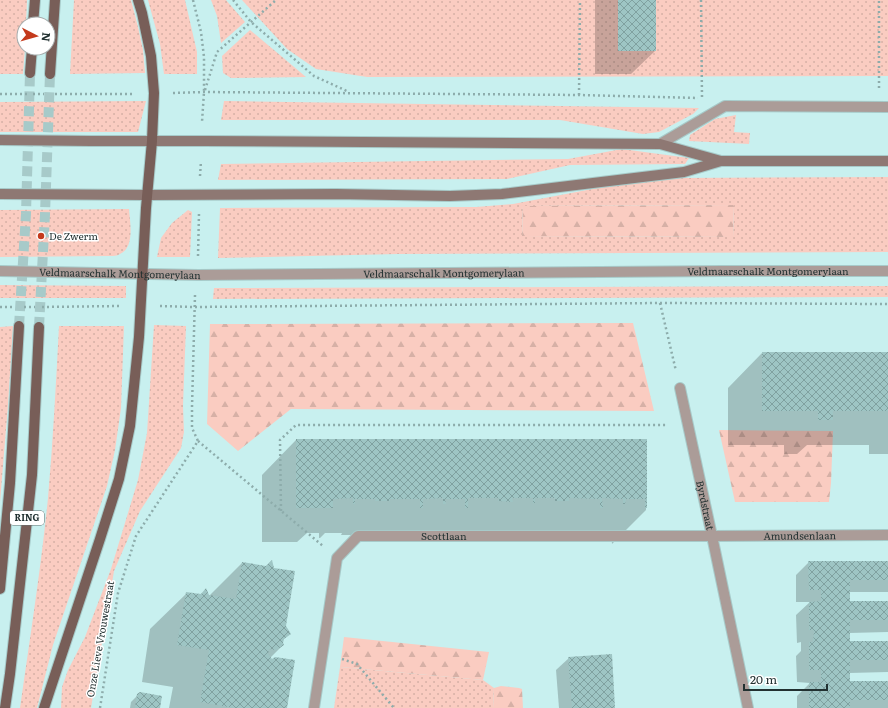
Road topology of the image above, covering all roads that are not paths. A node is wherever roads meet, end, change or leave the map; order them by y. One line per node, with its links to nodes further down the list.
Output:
1 (35, 0): 4 (main road)
2 (55, 0): 7 (main road)
3 (138, 0): 10 (main road)
4 (34, 16)
5 (31, 56): 6 (main road)
6 (30, 73)
7 (50, 74)
8 (883, 107): 11 (street)
9 (0, 140): 10 (main road)
10 (152, 141): 11 (main road); 15 (main road)
11 (660, 144): 12 (main road)
12 (720, 161): 13 (main road); 15 (main road)
13 (888, 161)
14 (0, 194): 15 (main road)
15 (147, 195): 18 (main road)
16 (0, 271): 18 (street, Veldmaarschalk Montgomerylaan)
17 (888, 271): 18 (street, Veldmaarschalk Montgomerylaan)
18 (142, 273): 25 (main road)
19 (19, 326): 24 (main road, RING)
20 (39, 326): 26 (main road, RING)
21 (680, 388): 23 (street, Byrdstraat)
22 (888, 534): 23 (street, Amundsenlaan)
23 (712, 536): 27 (street, Scottlaan); 28 (street, Byrdstraat)
24 (0, 589)
25 (44, 707)
26 (5, 708)
27 (314, 708)
28 (748, 708)

